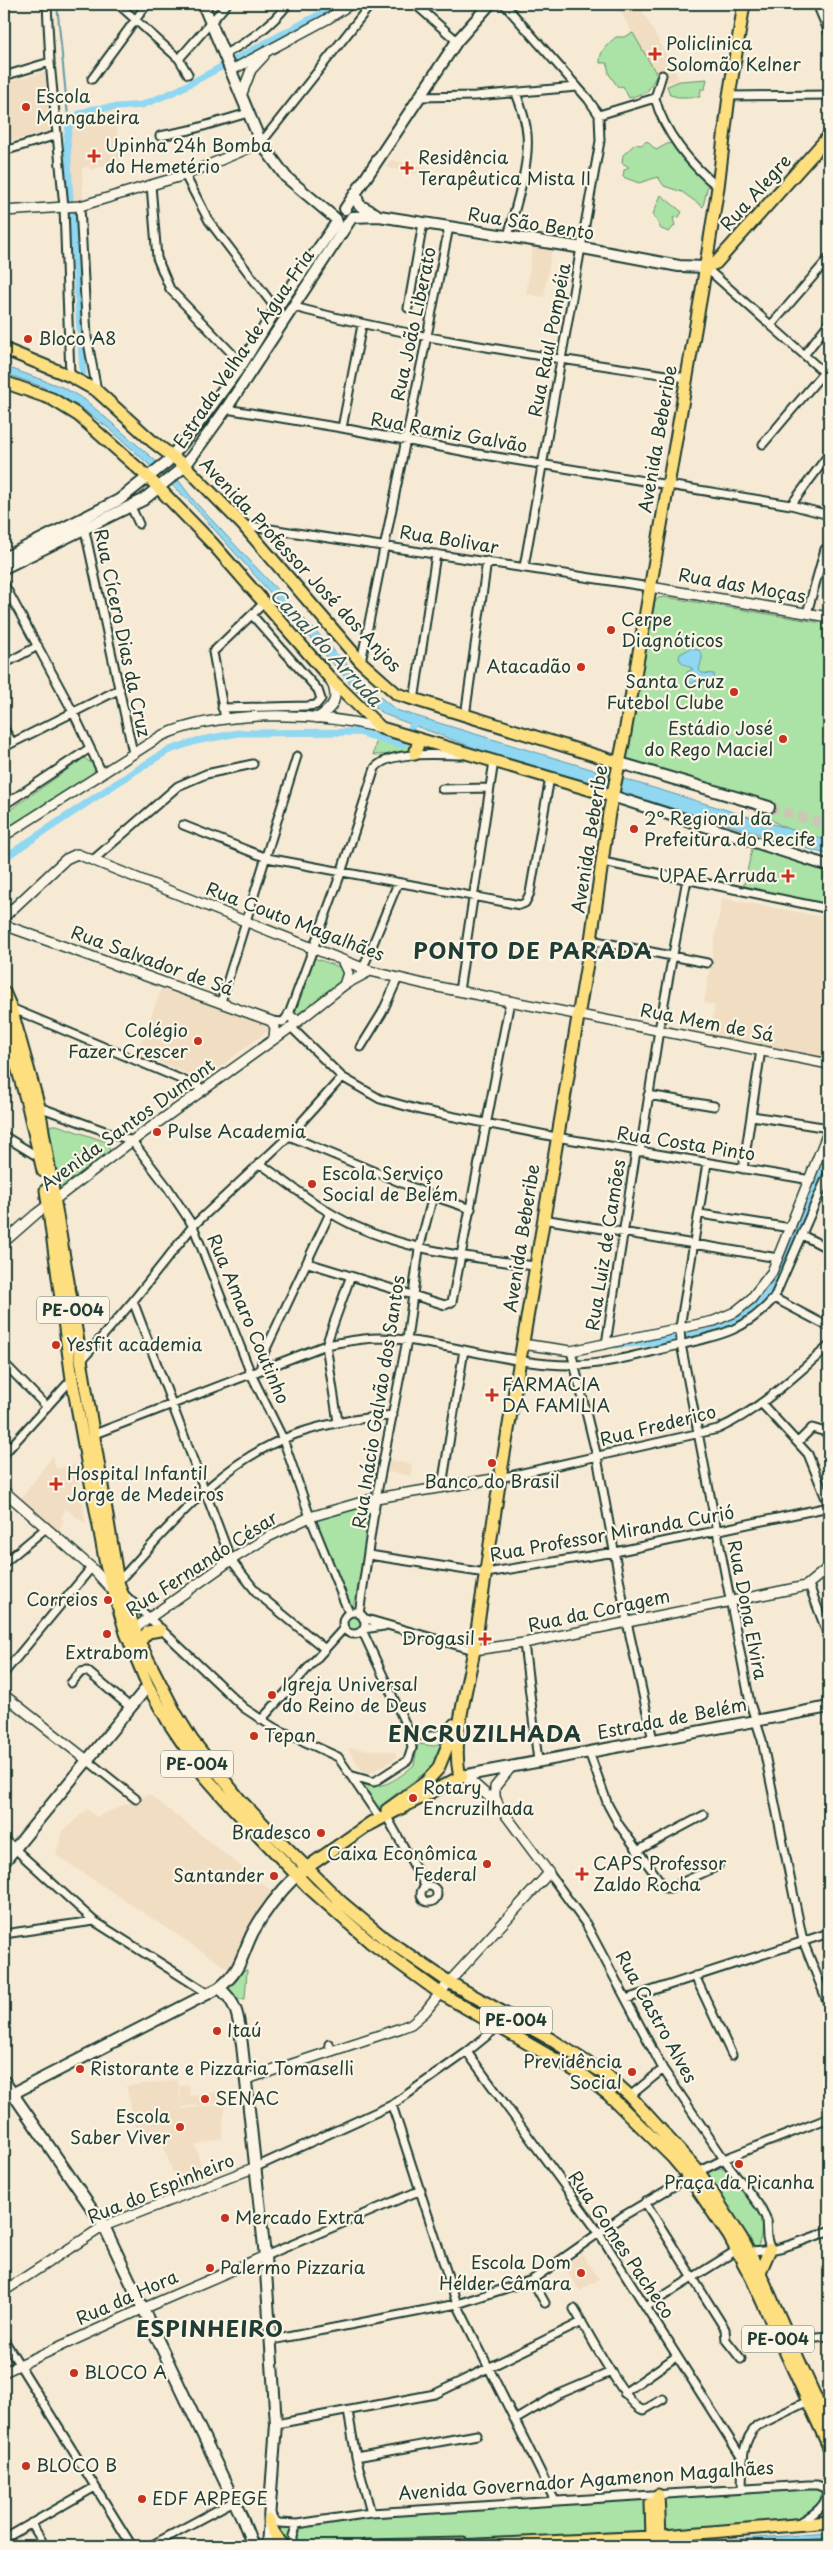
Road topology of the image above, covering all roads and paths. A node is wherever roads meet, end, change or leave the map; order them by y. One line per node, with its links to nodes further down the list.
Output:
1 (47, 4): 20 (street)
2 (118, 4): 14 (street)
3 (147, 4): 14 (street)
4 (203, 4): 15 (main road)
5 (226, 4): 15 (street)
6 (288, 4): 21 (street)
7 (351, 4): 18 (street)
8 (372, 4): 38 (street)
9 (416, 4): 17 (street)
10 (490, 4): 17 (main road, Estrada Velha de Água Fria)
11 (504, 4): 26 (street)
12 (744, 4): 30 (main road, Avenida Beberibe)
13 (817, 4): 16 (street)
14 (135, 19): 19 (street); 25 (street)
15 (211, 24): 19 (street); 21 (main road)
16 (829, 33)
17 (457, 42): 31 (main road, Estrada Velha de Água Fria)
18 (270, 49): 21 (street); 29 (street)
19 (179, 59): 22 (street)
20 (50, 62): 24 (street); 35 (street)
21 (227, 63): 29 (main road)
22 (188, 74)
23 (662, 75): 32 (street)
24 (4, 76)
25 (92, 79)
26 (577, 87): 27 (street); 34 (street)
27 (516, 93): 31 (street); 51 (street)
28 (829, 95): 30 (street)
29 (242, 96): 33 (main road)
30 (729, 96): 42 (main road, Avenida Beberibe)
31 (419, 97): 43 (main road, Estrada Velha de Água Fria)
32 (655, 98): 34 (street); 42 (street)
33 (248, 113): 36 (street); 38 (main road)
34 (599, 115): 52 (street, Rua Raul Pompéia)
35 (57, 134): 39 (street); 45 (street)
36 (160, 136)
37 (829, 136): 54 (main road, Rua Alegre)
38 (261, 143): 40 (street); 48 (main road)
39 (4, 150)
40 (185, 175): 41 (street); 57 (street)
41 (151, 185): 44 (street); 65 (street)
42 (718, 187): 54 (main road, Avenida Beberibe)
43 (356, 195): 47 (main road); 48 (main road, Estrada Velha de Água Fria)
44 (80, 206): 45 (street); 70 (street)
45 (64, 207): 46 (street); 67 (street)
46 (4, 211)
47 (379, 216): 48 (main road, Rua São Bento); 49 (main road, Rua São Bento)
48 (342, 217): 55 (main road, Estrada Velha de Água Fria); 57 (main road, Estrada Velha de Água Fria)
49 (423, 223): 50 (main road, Rua São Bento); 56 (street)
50 (449, 227): 51 (main road, Rua São Bento); 61 (street, Rua João Liberato)
51 (508, 237): 52 (main road, Rua São Bento)
52 (583, 248): 54 (main road, Rua São Bento); 64 (street, Rua Raul Pompéia)
53 (829, 258): 59 (street)
54 (705, 267): 59 (street); 68 (main road, Avenida Beberibe)
55 (294, 307): 60 (street); 71 (main road, Estrada Velha de Água Fria)
56 (408, 308)
57 (276, 309): 65 (main road, Estrada Velha de Água Fria)
58 (829, 323): 63 (street)
59 (772, 324): 63 (street)
60 (362, 325): 61 (street); 72 (street)
61 (428, 338): 64 (street); 73 (street, Rua João Liberato)
62 (4, 349): 67 (main road, Avenida Professor José dos Anjos)
63 (804, 356): 66 (street)
64 (560, 358): 68 (street); 77 (street, Rua Raul Pompéia)
65 (242, 364): 76 (main road, Estrada Velha de Água Fria)
66 (827, 375): 74 (street)
67 (70, 376): 70 (main road, Avenida Professor José dos Anjos)
68 (687, 378): 81 (main road, Avenida Beberibe)
69 (4, 382): 79 (main road)
70 (97, 391): 76 (main road, Avenida Professor José dos Anjos)
71 (226, 409): 72 (street, Rua Ramiz Galvão); 78 (main road, Estrada Velha de Água Fria)
72 (342, 428): 73 (street, Rua Ramiz Galvão)
73 (405, 440): 77 (street, Rua Ramiz Galvão); 88 (street, Rua João Liberato)
74 (763, 444)
75 (829, 454): 82 (street)
76 (170, 459): 78 (main road, Avenida Professor José dos Anjos); 79 (main road, Estrada Velha de Água Fria)
77 (543, 465): 81 (street, Rua Ramiz Galvão); 93 (street, Rua Raul Pompéia)
78 (182, 469): 80 (main road, Estrada Velha de Água Fria); 87 (main road, Avenida Professor José dos Anjos)
79 (152, 475): 80 (main road); 85 (main road, Estrada Velha de Água Fria)
80 (163, 486): 83 (main road, Estrada Velha de Água Fria); 97 (main road)
81 (667, 486): 82 (street, Rua Ramiz Galvão); 96 (main road, Avenida Beberibe)
82 (791, 505): 84 (street, Rua Ramiz Galvão)
83 (131, 507): 85 (main road, Estrada Velha de Água Fria); 86 (street)
84 (829, 515)
85 (79, 522): 91 (main road, Estrada Velha de Água Fria); 94 (main road, Estrada Velha de Água Fria); 105 (street, Rua Cícero Dias da Cruz)
86 (139, 524)
87 (244, 525): 88 (street, Rua Bolivar); 102 (main road, Avenida Professor José dos Anjos)
88 (383, 545): 90 (street, Rua Bolivar); 102 (street, Rua João Liberato)
89 (824, 549): 98 (street)
90 (436, 554): 92 (street, Rua Bolivar); 106 (street)
91 (4, 558)
92 (486, 561): 93 (street, Rua Bolivar); 109 (street)
93 (524, 567): 96 (street, Rua Bolivar)
94 (4, 568)
95 (4, 584): 101 (street)
96 (650, 587): 98 (street, Rua das Moças); 124 (main road, Avenida Beberibe)
97 (264, 603): 99 (street); 104 (main road)
98 (807, 613): 100 (street, Rua das Moças)
99 (252, 615): 107 (street); 107 (street)
100 (829, 618)
101 (38, 646): 103 (street); 108 (street)
102 (360, 662): 106 (main road, Avenida Professor José dos Anjos)
103 (4, 664)
104 (330, 677): 110 (street); 112 (main road)
105 (120, 689): 108 (street); 118 (street, Rua Cícero Dias da Cruz)
106 (414, 701): 109 (main road, Avenida Professor José dos Anjos)
107 (222, 708): 111 (street)
108 (73, 712): 115 (street); 117 (street)
109 (465, 716): 124 (main road, Avenida Professor José dos Anjos)
110 (316, 718): 111 (street); 112 (street)
111 (225, 719): 118 (street)
112 (381, 728): 114 (main road)
113 (4, 729): 115 (street)
114 (418, 740): 119 (main road); 120 (main road)
115 (12, 742): 116 (street)
116 (4, 747)
117 (90, 748): 125 (street); 130 (street)
118 (133, 753): 125 (street)
119 (416, 754): 120 (street); 138 (street)
120 (470, 755): 122 (main road)
121 (297, 756): 134 (street)
122 (494, 761): 126 (main road); 127 (street)
123 (253, 764): 135 (street)
124 (619, 767): 129 (main road, Avenida Beberibe); 131 (main road, Avenida Professor José dos Anjos)
125 (102, 773): 133 (street)
126 (550, 776): 129 (main road); 141 (street)
127 (490, 788): 128 (street); 141 (street)
128 (442, 789)
129 (613, 794): 136 (main road, Avenida Beberibe); 137 (main road)
130 (4, 805)
131 (769, 808)
132 (183, 825): 134 (street)
133 (5, 832)
134 (267, 858): 138 (street); 144 (street)
135 (94, 860): 143 (street, Rua Couto Magalhães); 144 (street, Rua Couto Magalhães)
136 (603, 862): 139 (street); 146 (main road, Avenida Beberibe)
137 (829, 866)
138 (341, 873): 140 (street); 147 (street)
139 (688, 879): 142 (street); 148 (street, Rua Luiz de Camões)
140 (398, 883): 141 (street); 151 (street)
141 (472, 898): 155 (street)
142 (829, 909)
143 (4, 917)
144 (246, 923): 147 (street, Rua Couto Magalhães); 157 (street)
145 (4, 925): 157 (street, Rua Salvador de Sá)
146 (591, 940): 148 (street); 160 (main road, Avenida Beberibe)
147 (314, 948): 149 (street, Rua Couto Magalhães); 159 (street)
148 (673, 956): 150 (street); 165 (street, Rua Luiz de Camões)
149 (341, 959): 151 (street, Rua Couto Magalhães); 153 (street)
150 (707, 963)
151 (366, 970): 152 (street, Rua Couto Magalhães); 153 (street, Avenida Santos Dumont)
152 (398, 978): 155 (street, Rua Couto Magalhães); 167 (street)
153 (344, 985): 161 (street, Avenida Santos Dumont)
154 (4, 992): 158 (main road, PE-004)
155 (459, 992): 156 (street, Rua Couto Magalhães)
156 (510, 1001): 160 (street, Rua Couto Magalhães); 176 (street)
157 (221, 1002): 163 (street, Rua Salvador de Sá)
158 (11, 1008): 171 (street); 174 (main road, PE-004)
159 (289, 1014): 161 (street); 163 (street)
160 (577, 1014): 165 (street, Rua Mem de Sá); 180 (main road, Avenida Beberibe)
161 (300, 1020): 164 (street, Avenida Santos Dumont)
162 (4, 1021): 181 (main road, PE-004)
163 (271, 1022): 166 (street)
164 (291, 1027): 166 (street, Avenida Santos Dumont); 170 (street)
165 (659, 1030): 168 (street, Rua Mem de Sá); 172 (street, Rua Luiz de Camões)
166 (274, 1038): 171 (street, Avenida Santos Dumont)
167 (360, 1047)
168 (761, 1050): 169 (street, Rua Mem de Sá); 175 (street)
169 (829, 1064)
170 (342, 1077): 176 (street); 179 (street)
171 (204, 1089): 182 (street, Avenida Santos Dumont)
172 (648, 1095): 173 (street); 184 (street, Rua Luiz de Camões)
173 (714, 1106)
174 (39, 1107): 182 (street); 193 (main road, PE-004)
175 (752, 1116): 177 (street); 188 (street)
176 (487, 1123): 180 (street); 194 (street)
177 (829, 1129): 190 (street)
178 (4, 1136): 183 (street)
179 (289, 1136): 186 (street); 192 (street)
180 (556, 1137): 184 (street, Rua Costa Pinto); 197 (main road, Avenida Beberibe)
181 (36, 1138): 183 (street); 185 (main road, PE-004)
182 (132, 1141): 193 (street, Avenida Santos Dumont); 198 (street, Rua Amaro Coutinho)
183 (20, 1146): 185 (street)
184 (638, 1152): 187 (street, Rua Costa Pinto); 200 (street, Rua Luiz de Camões)
185 (40, 1158): 193 (main road, PE-004)
186 (259, 1163): 195 (street); 198 (street)
187 (707, 1163): 188 (street, Rua Costa Pinto); 196 (street, Rua Dona Elvira)
188 (743, 1169): 190 (street, Rua Costa Pinto)
189 (829, 1172): 191 (street)
190 (811, 1180): 199 (street)
191 (827, 1184): 201 (street)
192 (433, 1196): 194 (street); 204 (street, Rua Inácio Galvão dos Santos)
193 (52, 1202): 202 (street, Avenida Santos Dumont); 224 (main road, PE-004); 229 (main road, PE-004)
194 (471, 1209): 206 (street)
195 (330, 1213): 204 (street); 208 (street)
196 (700, 1214): 199 (street); 203 (street, Rua Dona Elvira)
197 (542, 1219): 200 (street); 209 (main road, Avenida Beberibe)
198 (193, 1226): 213 (street); 228 (street, Rua Amaro Coutinho)
199 (790, 1228): 207 (street)
200 (624, 1234): 203 (street); 218 (street, Rua Luiz de Camões)
201 (802, 1235): 205 (street); 212 (street)
202 (5, 1240)
203 (693, 1246): 207 (street); 215 (street, Rua Dona Elvira)
204 (419, 1249): 206 (street); 211 (street, Rua Inácio Galvão dos Santos)
205 (829, 1249)
206 (460, 1255): 209 (street); 211 (street)
207 (778, 1258): 215 (street)
208 (308, 1263): 210 (street); 227 (street)
209 (534, 1266): 217 (main road, Avenida Beberibe)
210 (350, 1278): 211 (street); 219 (street)
211 (411, 1296): 216 (street, Rua Inácio Galvão dos Santos)
212 (774, 1298): 214 (street); 215 (street)
213 (133, 1301): 224 (street); 231 (street)
214 (829, 1327)
215 (681, 1336): 218 (street); 226 (street); 235 (street, Rua Dona Elvira)
216 (407, 1340): 219 (street); 221 (street); 233 (street, Rua Inácio Galvão dos Santos)
217 (522, 1344): 222 (street); 223 (main road, Avenida Beberibe)
218 (606, 1344): 222 (street)
219 (326, 1345): 227 (street); 234 (street)
220 (829, 1346): 230 (street, Rua Frederico)
221 (464, 1350): 223 (street); 243 (street)
222 (572, 1352): 226 (street)
223 (520, 1359): 226 (street); 242 (main road, Avenida Beberibe)
224 (82, 1360): 237 (main road, PE-004)
225 (4, 1363): 232 (street)
226 (575, 1364): 241 (street)
227 (260, 1370): 228 (street)
228 (251, 1374): 231 (street); 238 (street, Rua Amaro Coutinho)
229 (72, 1379): 232 (street); 257 (main road, PE-004)
230 (761, 1403): 235 (street, Rua Frederico); 239 (street)
231 (171, 1405): 237 (street); 245 (street)
232 (47, 1407): 240 (street)
233 (393, 1415): 234 (street); 246 (street, Rua Inácio Galvão dos Santos)
234 (338, 1422): 238 (street)
235 (698, 1433): 241 (street, Rua Frederico); 252 (street, Rua Dona Elvira)
236 (829, 1433): 239 (street)
237 (92, 1435): 262 (main road, PE-004)
238 (282, 1439): 245 (street); 250 (street, Rua Amaro Coutinho)
239 (798, 1442): 248 (street)
240 (4, 1454)
241 (597, 1457): 242 (street, Rua Frederico); 253 (street)
242 (500, 1478): 243 (street, Rua Fernando César); 260 (main road, Avenida Beberibe)
243 (442, 1486): 246 (street, Rua Fernando César)
244 (4, 1491): 251 (street)
245 (204, 1492): 255 (street); 262 (street)
246 (376, 1498): 247 (street, Rua Fernando César); 249 (street, Rua Inácio Galvão dos Santos)
247 (362, 1501): 249 (street); 250 (street, Rua Fernando César)
248 (829, 1506): 252 (street, Rua Professor Miranda Curió)
249 (374, 1511): 254 (street, Rua Inácio Galvão dos Santos)
250 (310, 1517): 255 (street, Rua Fernando César); 264 (street, Rua Amaro Coutinho)
251 (46, 1528): 256 (street); 259 (street)
252 (717, 1531): 253 (street, Rua Professor Miranda Curió); 263 (street, Rua Dona Elvira)
253 (615, 1552): 260 (street, Rua Professor Miranda Curió); 267 (street)
254 (369, 1555): 260 (street, Rua Professor Miranda Curió); 265 (street, Rua Inácio Galvão dos Santos)
255 (231, 1560): 266 (street, Rua Fernando César); 276 (street)
256 (4, 1563)
257 (106, 1565): 259 (street); 262 (main road, PE-004)
258 (829, 1567): 261 (street)
259 (92, 1569): 262 (street); 278 (street)
260 (486, 1573): 277 (main road, Avenida Beberibe)
261 (809, 1585): 263 (street, Rua da Coragem); 273 (street)
262 (117, 1588): 266 (street); 272 (main road, PE-004)
263 (730, 1601): 267 (street, Rua da Coragem); 286 (street, Rua Dona Elvira)
264 (350, 1613): 265 (street); 269 (street)
265 (361, 1616): 268 (street); 270 (street)
266 (148, 1618): 271 (street); 272 (street, Rua Fernando César)
267 (627, 1622): 275 (street, Rua da Coragem); 288 (street)
268 (387, 1625): 270 (street); 277 (street)
269 (344, 1628): 270 (street); 276 (street)
270 (362, 1629): 287 (street)
271 (160, 1630): 274 (main road); 285 (street)
272 (130, 1631): 274 (main road, PE-004); 280 (main road, PE-004)
273 (829, 1638)
274 (139, 1642): 304 (main road, PE-004)
275 (524, 1643): 277 (street, Rua da Coragem); 291 (street)
276 (325, 1649): 285 (street)
277 (474, 1650): 284 (main road, Avenida Beberibe)
278 (4, 1673)
279 (70, 1683): 282 (street)
280 (148, 1686): 282 (main road); 306 (main road, PE-004)
281 (4, 1697): 290 (street)
282 (130, 1707): 290 (main road)
283 (829, 1707): 286 (main road, Estrada de Belém)
284 (462, 1709): 287 (street); 294 (main road, Avenida Beberibe); 298 (main road, Avenida Beberibe)
285 (260, 1720): 293 (street)
286 (756, 1720): 288 (main road, Estrada de Belém); 311 (street, Rua Dona Elvira)
287 (409, 1732): 293 (street)
288 (653, 1740): 289 (main road, Estrada de Belém)
289 (589, 1752): 291 (main road, Estrada de Belém); 301 (street)
290 (86, 1760): 295 (street); 300 (main road)
291 (538, 1761): 292 (main road, Estrada de Belém)
292 (513, 1765): 294 (main road, Estrada de Belém); 296 (street)
293 (352, 1776): 298 (street)
294 (462, 1776): 296 (street, Rua Castro Alves); 298 (main road)
295 (136, 1799)
296 (499, 1806): 305 (street, Rua Castro Alves)
297 (704, 1814): 301 (street)
298 (383, 1817): 304 (main road); 307 (street)
299 (4, 1841): 300 (street)
300 (15, 1849): 302 (main road); 308 (street)
301 (637, 1851): 303 (street)
302 (4, 1862)
303 (718, 1866)
304 (307, 1868): 306 (main road); 313 (main road, PE-004)
305 (549, 1873): 313 (street); 317 (street, Rua Castro Alves)
306 (296, 1876): 314 (main road); 315 (main road, PE-004)
307 (426, 1887)
308 (94, 1921): 310 (street); 316 (street)
309 (829, 1933): 311 (street)
310 (4, 1934)
311 (803, 1941): 312 (street); 318 (street, Rua Dona Elvira)
312 (695, 1976): 317 (street); 321 (street)
313 (449, 1982): 315 (street); 326 (main road, PE-004)
314 (219, 1988): 316 (main road); 323 (main road)
315 (440, 1993): 319 (main road, PE-004); 323 (street)
316 (209, 1994): 325 (main road)
317 (626, 1999): 322 (street, Rua Castro Alves)
318 (829, 2006)
319 (499, 2026): 320 (street); 331 (main road, PE-004)
320 (467, 2052): 327 (street); 336 (street, Rua Gomes Pacheco)
321 (732, 2055)
322 (663, 2069): 326 (street); 329 (street, Rua Castro Alves)
323 (247, 2079): 330 (main road)
324 (4, 2081): 325 (main road)
325 (8, 2095): 334 (main road)
326 (630, 2096): 331 (main road, PE-004)
327 (392, 2105): 330 (street); 332 (street)
328 (829, 2118): 329 (street)
329 (724, 2159): 331 (street); 337 (street, Rua Castro Alves)
330 (256, 2168): 334 (street, Rua do Espinheiro); 341 (main road)
331 (694, 2175): 333 (street); 339 (main road, PE-004); 340 (main road, PE-004)
332 (421, 2190): 341 (street); 347 (street)
333 (645, 2202): 336 (street); 343 (street)
334 (104, 2226): 345 (street, Rua do Espinheiro); 349 (main road)
335 (829, 2231): 338 (street)
336 (599, 2233): 344 (street); 348 (street, Rua Gomes Pacheco)
337 (768, 2244): 338 (street); 338 (street); 340 (street); 342 (main road)
338 (787, 2246)
339 (737, 2250): 340 (street); 343 (street); 364 (main road, PE-004)
340 (750, 2253): 342 (main road, PE-004)
341 (265, 2256): 349 (street, Rua da Hora); 355 (main road)
342 (760, 2272): 353 (main road, PE-004)
343 (692, 2279): 348 (street); 357 (street)
344 (532, 2280): 346 (street); 347 (street)
345 (4, 2291)
346 (545, 2303)
347 (457, 2304): 355 (street); 359 (street)
348 (646, 2307): 356 (street, Rua Gomes Pacheco)
349 (142, 2309): 358 (street, Rua da Hora); 376 (main road)
350 (574, 2309): 351 (street)
351 (582, 2322): 359 (street); 361 (street)
352 (829, 2336): 353 (street)
353 (791, 2339): 364 (main road, PE-004)
354 (4, 2340): 358 (street)
355 (272, 2340): 367 (main road)
356 (677, 2356): 362 (street); 372 (street, Rua Gomes Pacheco)
357 (741, 2359)
358 (18, 2364): 360 (street, Rua da Hora); 373 (street)
359 (489, 2368): 365 (street); 366 (street)
360 (4, 2372)
361 (610, 2372): 362 (street); 366 (street)
362 (624, 2393): 363 (street)
363 (663, 2399)
364 (814, 2405): 368 (main road, PE-004); 370 (main road, PE-004); 372 (street)
365 (348, 2411): 367 (street); 371 (street)
366 (515, 2420): 377 (street)
367 (276, 2424): 379 (main road)
368 (829, 2428)
369 (477, 2435): 371 (street)
370 (829, 2447)
371 (356, 2457): 378 (street)
372 (743, 2460): 374 (street)
373 (95, 2487): 381 (street); 390 (street)
374 (742, 2489): 375 (street, Avenida Governador Agamenon Magalhães); 383 (street, Avenida Governador Agamenon Magalhães)
375 (654, 2496): 377 (street, Avenida Governador Agamenon Magalhães); 384 (main road)
376 (234, 2501): 388 (main road); 391 (street)
377 (555, 2501): 378 (street, Avenida Governador Agamenon Magalhães)
378 (371, 2513): 382 (street, Avenida Governador Agamenon Magalhães)
379 (269, 2516): 382 (street, Avenida Governador Agamenon Magalhães); 392 (main road); 393 (main road)
380 (829, 2522): 383 (main road)
381 (31, 2523): 385 (street); 389 (street)
382 (297, 2524): 394 (street)
383 (796, 2525): 384 (main road)
384 (656, 2536): 387 (main road)
385 (4, 2539)
386 (475, 2544): 387 (main road); 395 (main road); 396 (main road)
387 (568, 2544)
388 (252, 2545)
389 (45, 2546)
390 (132, 2546)
391 (150, 2546)
392 (267, 2546)
393 (283, 2546)
394 (293, 2546)
395 (366, 2546)
396 (457, 2546)

